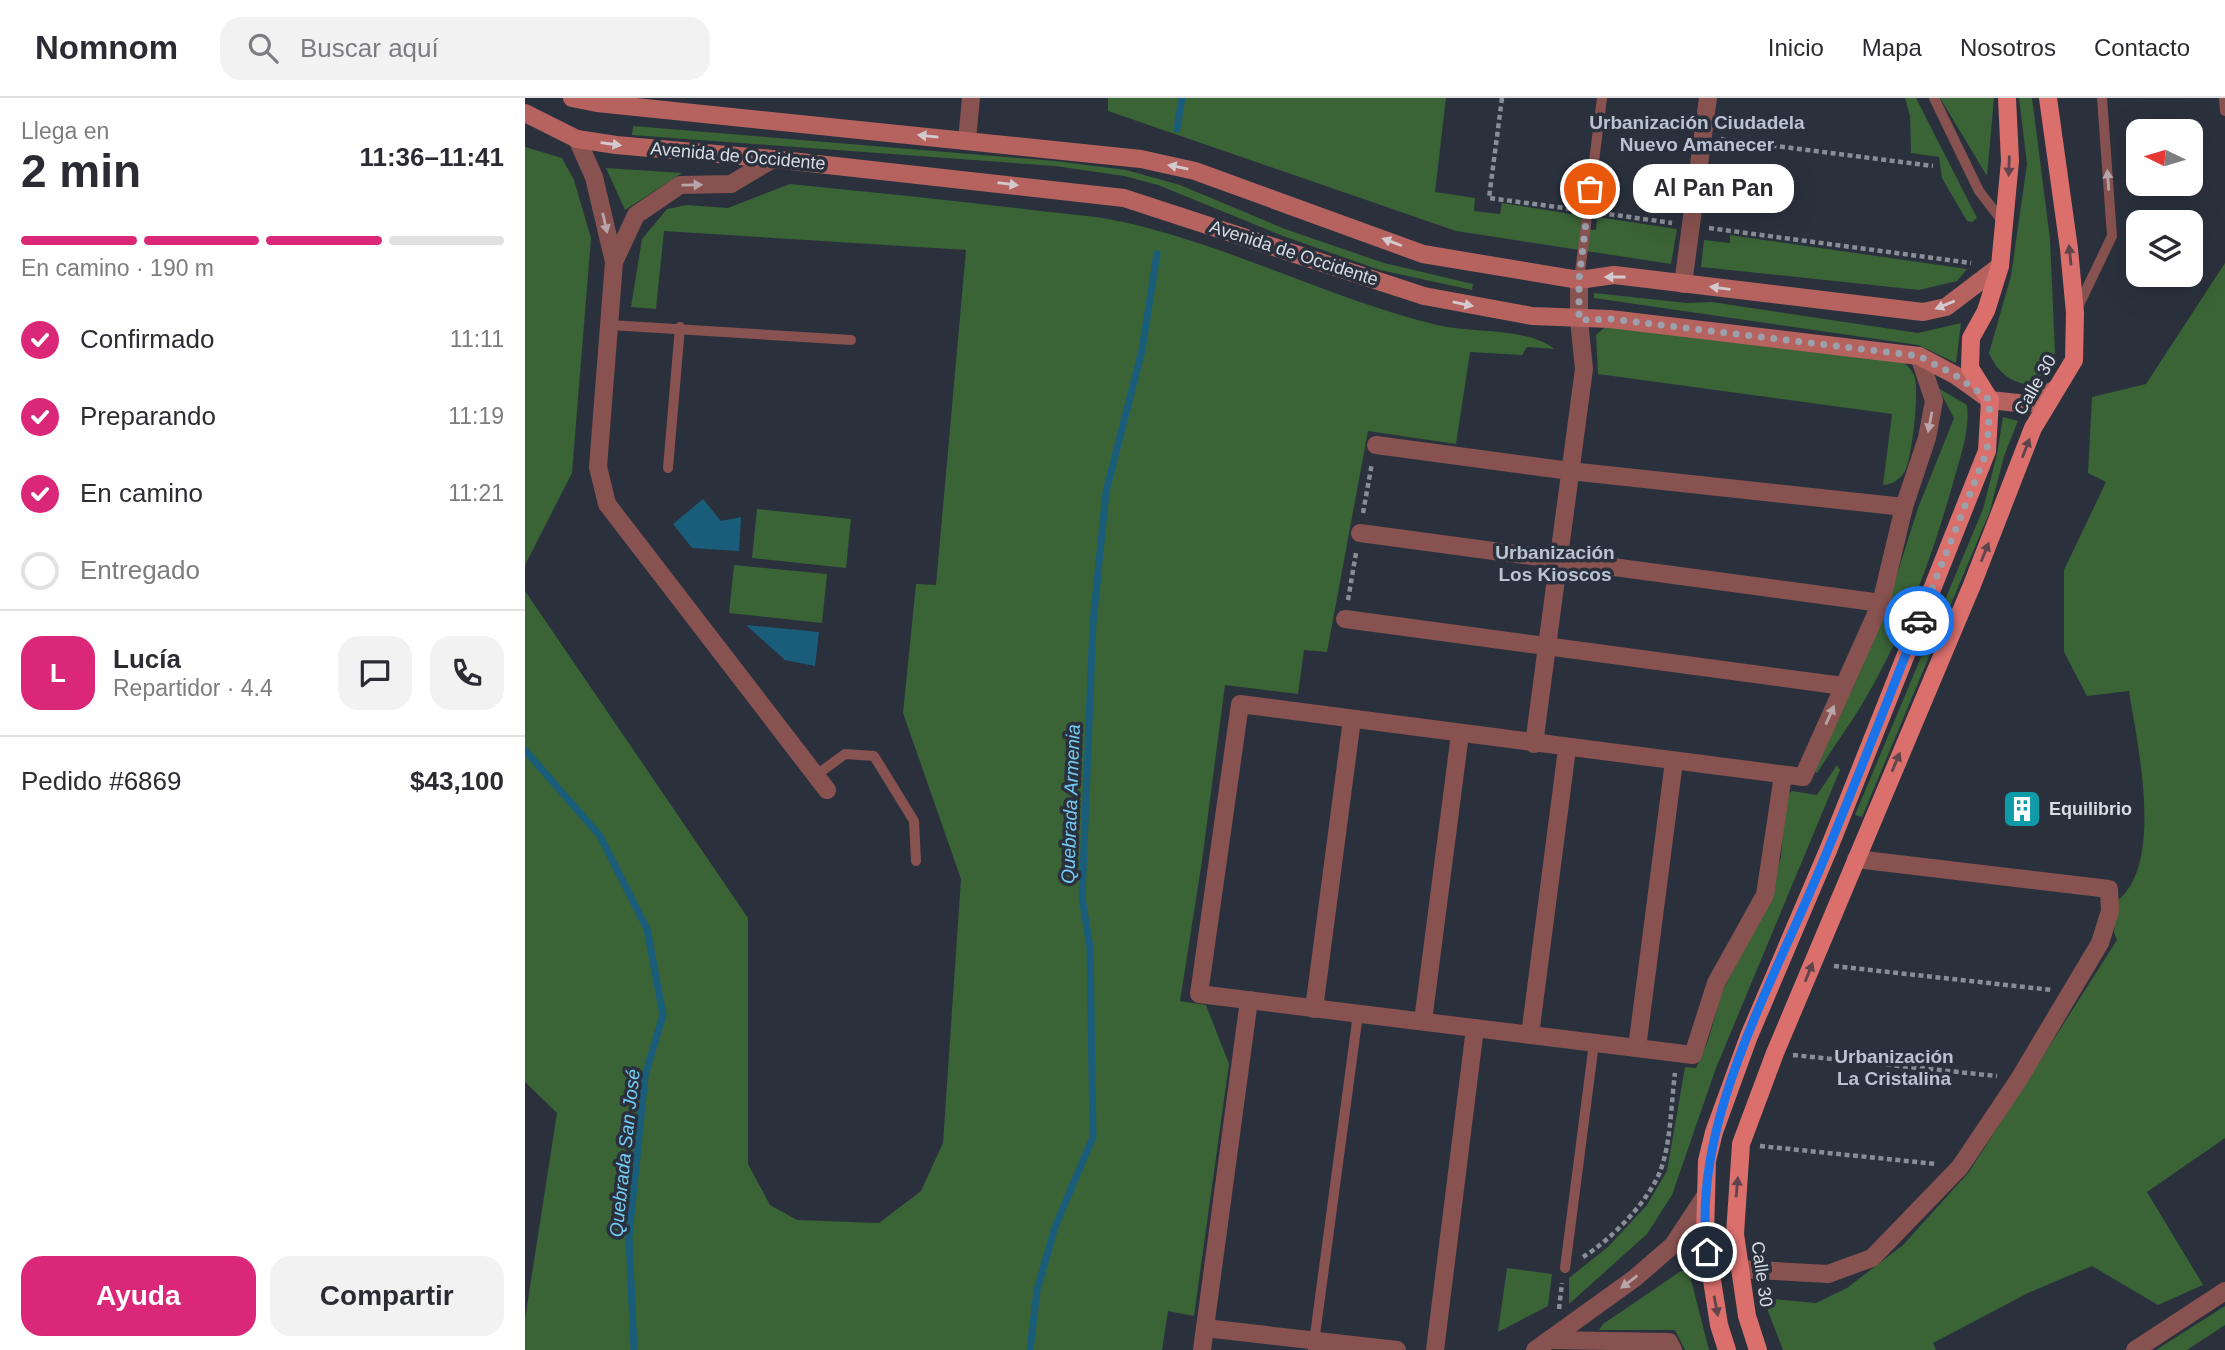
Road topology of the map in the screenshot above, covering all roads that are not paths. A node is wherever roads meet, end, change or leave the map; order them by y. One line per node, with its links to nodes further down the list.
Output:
1 (572, 98): 15 (main road, one-way to 1)
2 (971, 98): 15 (street)
3 (1602, 98): 20 (lane)
4 (1708, 98): 21 (street)
5 (1934, 98): 17 (lane)
6 (2007, 98): 17 (main road, Calle 30, one-way to 17)
7 (2048, 98): 13 (main road, Calle 30)
8 (2059, 98): 13 (lane)
9 (2102, 98): 22 (lane, one-way to 9)
10 (2224, 98): 11 (lane)
11 (2225, 111)
12 (525, 113): 14 (main road, Avenida de Occidente)
13 (2051, 116): 22 (main road, Calle 30, one-way to 13)
14 (577, 139): 16 (main road, Avenida de Occidente, one-way to 16); 18 (street, one-way to 18)
15 (967, 140): 20 (main road, one-way to 15)
16 (772, 159): 18 (street, one-way to 16); 23 (main road, Avenida de Occidente, one-way to 23)
17 (2005, 224): 19 (main road, Calle 30)
18 (614, 262): 24 (street)
19 (2000, 266): 21 (main road, one-way to 21); 29 (main road, Calle 30)
20 (1579, 280): 21 (main road, one-way to 20); 23 (street)
21 (1683, 284)
22 (2075, 313): 28 (main road, Calle 30)
23 (1579, 320): 27 (main road, Avenida de Occidente); 32 (street)
24 (610, 325): 25 (lane); 46 (street)
25 (680, 327): 26 (lane); 31 (lane)
26 (851, 340)
27 (1919, 356): 29 (main road, Avenida de Occidente); 33 (street, one-way to 33)
28 (2054, 390): 29 (main road, Avenida de Occidente); 48 (main road, Calle 30, one-way to 28)
29 (1990, 400): 58 (main road, Calle 30)
30 (1376, 445): 32 (street)
31 (668, 468)
32 (1570, 471): 33 (street); 35 (street)
33 (1904, 507): 36 (street)
34 (1360, 533): 35 (street)
35 (1558, 560): 36 (street); 38 (street)
36 (1881, 603): 39 (street)
37 (1345, 619): 38 (street)
38 (1546, 646): 39 (street); 42 (street)
39 (1843, 686): 45 (street, one-way to 39)
40 (1352, 719): 41 (street); 50 (street); 51 (street)
41 (1460, 734): 42 (street); 53 (street)
42 (1534, 744): 43 (street)
43 (1566, 749): 44 (street); 55 (street)
44 (1674, 761): 45 (street); 57 (street)
45 (1783, 775): 57 (street)
46 (815, 776): 47 (street); 49 (lane)
47 (827, 790)
48 (1856, 859): 60 (main road, Calle 30, one-way to 48); 60 (street)
49 (916, 861)
50 (1249, 1000): 51 (street); 62 (street)
51 (1314, 1009): 52 (street)
52 (1358, 1014): 53 (street); 64 (lane)
53 (1423, 1021): 54 (street)
54 (1475, 1028): 55 (street); 68 (street)
55 (1530, 1035): 56 (street)
56 (1594, 1043): 57 (street); 59 (lane)
57 (1637, 1048)
58 (1706, 1195): 63 (street, one-way to 63); 70 (main road, Calle 30, one-way to 70)
59 (1565, 1268)
60 (1740, 1269): 71 (main road, Calle 30)
61 (2225, 1291): 72 (street)
62 (1205, 1328): 64 (street); 66 (street)
63 (1547, 1341): 65 (street)
64 (1313, 1345): 67 (street)
65 (1624, 1345): 69 (street)
66 (1202, 1350)
67 (1397, 1350)
68 (1434, 1350)
69 (1673, 1350)
70 (1727, 1350)
71 (1758, 1350)
72 (2135, 1350)

